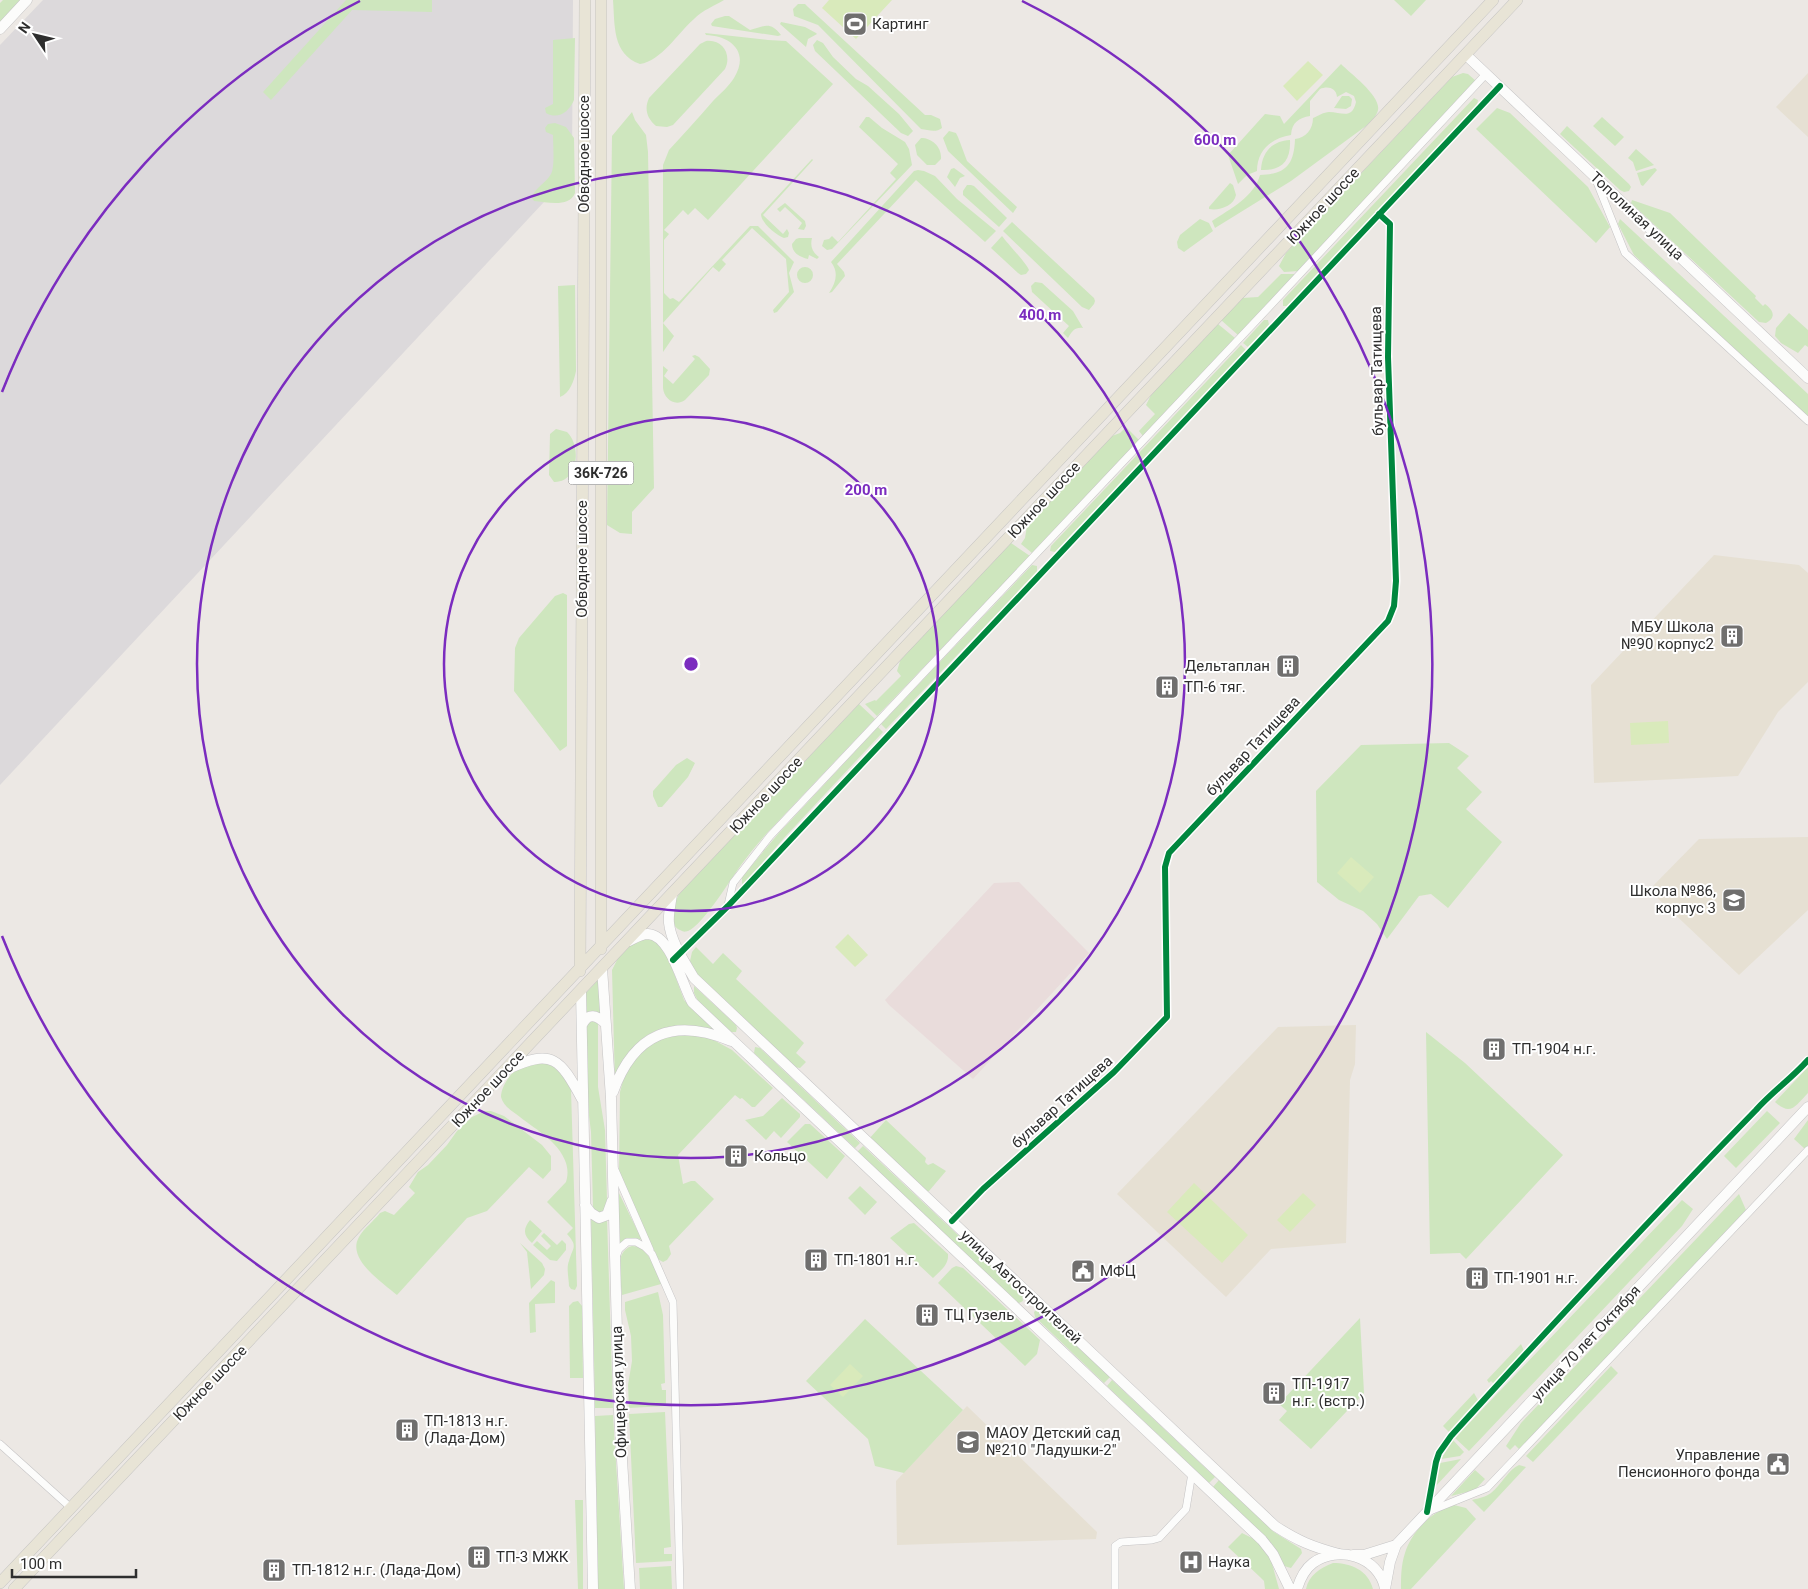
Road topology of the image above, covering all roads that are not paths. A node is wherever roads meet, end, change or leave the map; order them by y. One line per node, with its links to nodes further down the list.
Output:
1 (27, 0): 6 (main road)
2 (585, 0): 21 (main road, Обводное шоссе / 36К-726)
3 (601, 0): 18 (main road, Обводное шоссе / 36К-726)
4 (1493, 0): 7 (main road, Южное шоссе)
5 (1517, 0): 8 (main road, Южное шоссе)
6 (0, 29)
7 (1452, 43): 8 (main road); 18 (main road, Южное шоссе)
8 (1466, 55): 9 (main road, Тополиная улица); 15 (main road, Южное шоссе)
9 (1486, 74): 10 (main road, Тополиная улица); 16 (street)
10 (1500, 86): 11 (main road, Тополиная улица); 12 (street)
11 (1594, 176): 13 (main road, Тополиная улица); 14 (street)
12 (1379, 214): 16 (street); 36 (street, бульвар Татищева)
13 (1808, 378)
14 (1808, 421)
15 (672, 894): 17 (main road, Южное шоссе); 19 (main road, улица Автостроителей)
16 (728, 906): 19 (street)
17 (628, 941): 19 (main road, улица Автостроителей); 20 (main road, Южное шоссе)
18 (601, 947): 20 (main road, Обводное шоссе / 36К-726); 21 (main road, Южное шоссе)
19 (677, 957): 25 (main road, улица Автостроителей); 26 (main road, улица Автостроителей)
20 (602, 968): 22 (main road, Южное шоссе); 24 (main road, Офицерская улица)
21 (580, 969): 22 (main road, Офицерская улица); 43 (main road, Южное шоссе)
22 (581, 991): 23 (main road, Офицерская улица); 28 (main road, Южное шоссе)
23 (582, 1024): 24 (main road); 30 (main road, Офицерская улица)
24 (606, 1024): 29 (main road, Офицерская улица)
25 (757, 1038): 26 (main road); 36 (main road, улица Автостроителей)
26 (742, 1047): 29 (main road, улица Автостроителей); 40 (main road, улица Автостроителей)
27 (1808, 1060): 44 (street)
28 (508, 1069): 30 (main road, Офицерская улица); 49 (main road, Южное шоссе)
29 (611, 1098): 33 (main road, Офицерская улица)
30 (583, 1102): 35 (main road, Офицерская улица)
31 (1808, 1107): 44 (main road, улица 70 лет Октября)
32 (1808, 1150): 44 (street)
33 (613, 1167): 34 (main road, Офицерская улица); 37 (street, Офицерская улица)
34 (614, 1196): 35 (main road); 38 (main road, Офицерская улица)
35 (585, 1205): 50 (main road, Офицерская улица)
36 (952, 1221): 39 (main road, улица Автостроителей)
37 (652, 1254): 38 (street); 52 (street, Офицерская улица)
38 (615, 1259): 51 (main road, Офицерская улица)
39 (1035, 1300): 40 (main road); 46 (main road, улица Автостроителей)
40 (1023, 1313): 42 (main road, улица Автостроителей)
41 (0, 1444): 43 (street)
42 (1192, 1473): 53 (street); 54 (main road, улица Автостроителей)
43 (71, 1508): 48 (main road, Южное шоссе)
44 (1427, 1512): 45 (main road, улица 70 лет Октября)
45 (1396, 1545): 47 (main road); 56 (main road, улица 70 лет Октября)
46 (1339, 1554): 47 (main road); 55 (main road)
47 (1350, 1554): 56 (main road)
48 (0, 1583)
49 (14, 1589)
50 (593, 1589)
51 (630, 1589)
52 (680, 1589)
53 (1115, 1589)
54 (1290, 1589)
55 (1296, 1589)
56 (1385, 1589)

